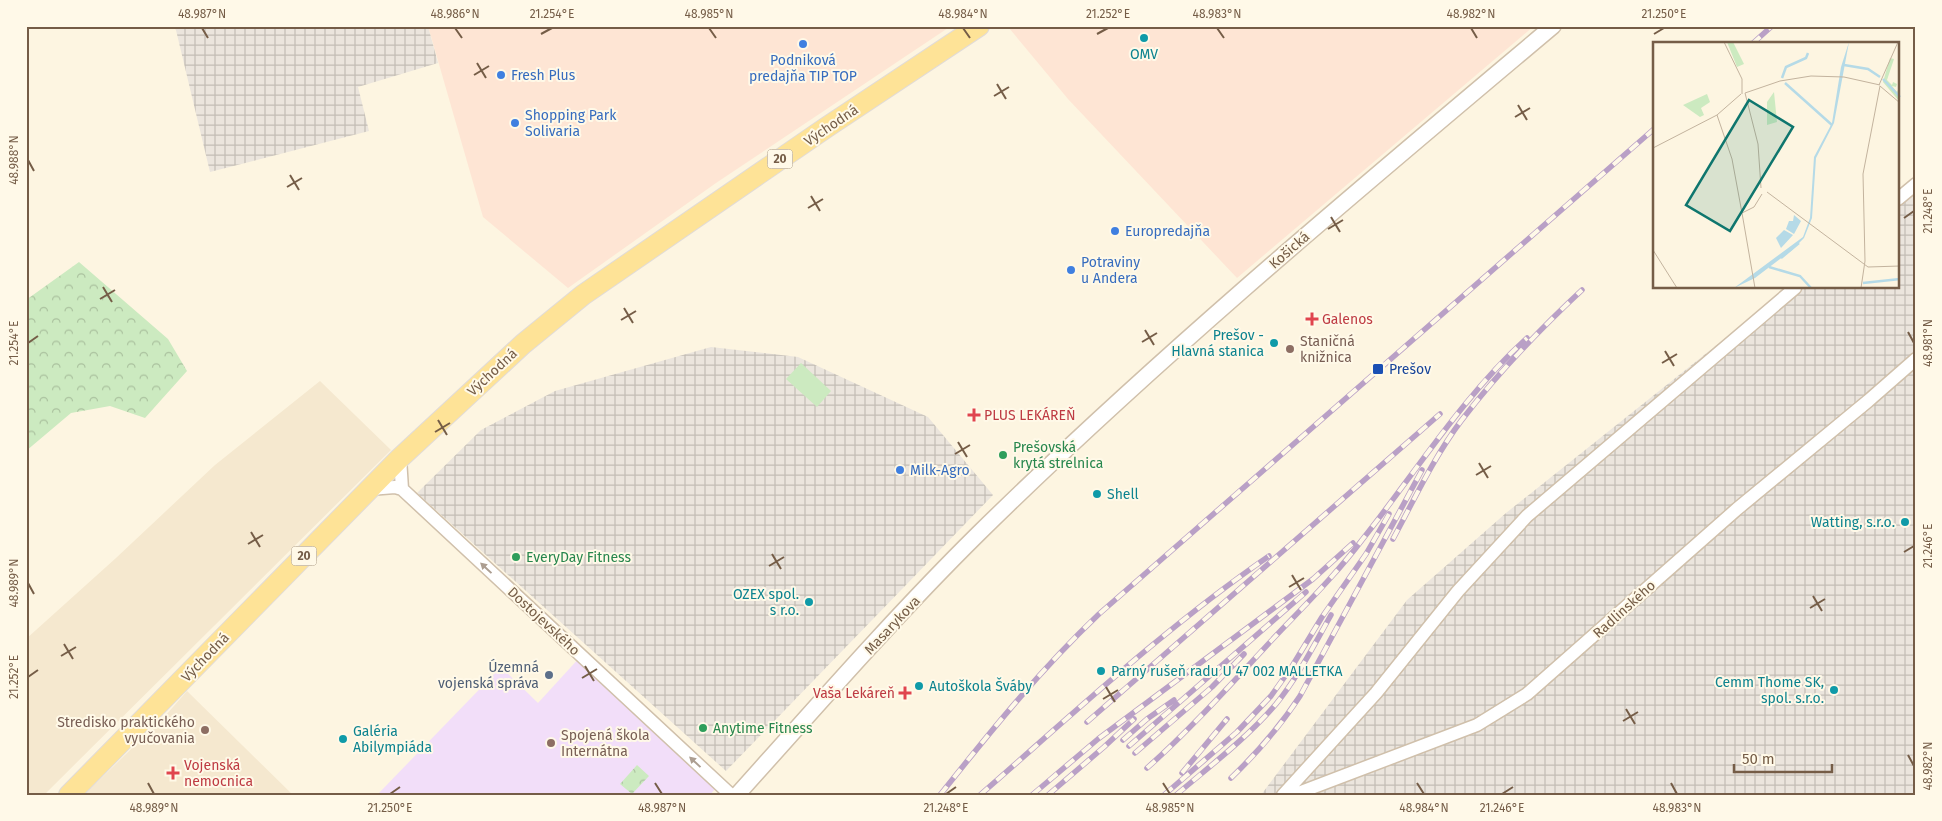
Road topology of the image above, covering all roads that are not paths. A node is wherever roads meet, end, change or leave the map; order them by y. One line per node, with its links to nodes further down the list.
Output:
1 (979, 26): 7 (main road, Východná / 20)
2 (1548, 29): 8 (street, Košická)
3 (1916, 184): 4 (street)
4 (1900, 197)
5 (1794, 289): 14 (street)
6 (1916, 359): 15 (street, Radlinského)
7 (400, 458): 9 (main road, Východná / 20); 10 (street)
8 (1054, 461): 13 (street, Masarykova)
9 (370, 489): 10 (street); 11 (main road, Východná / 20)
10 (402, 489): 12 (street, Dostojevského, one-way to 10)
11 (69, 795)
12 (731, 795)
13 (737, 795)
14 (1283, 795)
15 (1293, 795)

